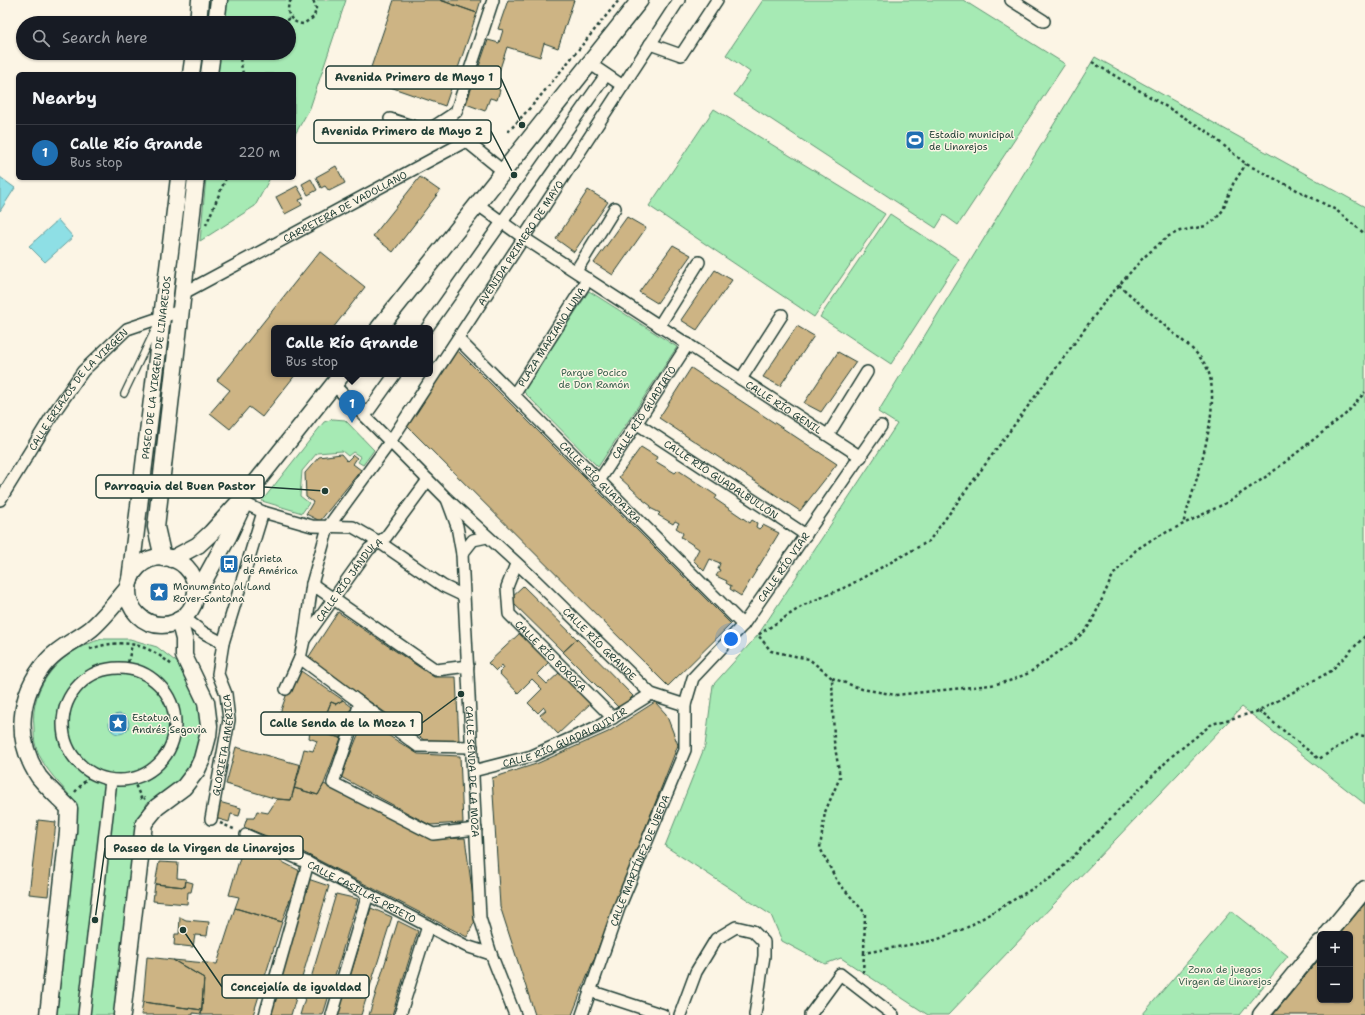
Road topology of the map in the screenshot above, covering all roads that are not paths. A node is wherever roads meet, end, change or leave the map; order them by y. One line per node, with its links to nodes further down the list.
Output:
1 (200, 0): 8 (main road)
2 (219, 0): 9 (main road)
3 (493, 0): 19 (street)
4 (640, 0): 14 (main road)
5 (679, 0): 11 (street, AVENIDA PRIMERO DE MAYO)
6 (717, 0): 11 (street)
7 (1011, 0): 10 (street)
8 (199, 16)
9 (217, 16)
10 (1044, 21)
11 (650, 44): 18 (street, AVENIDA PRIMERO DE MAYO)
12 (193, 60): 15 (main road)
13 (211, 60): 16 (main road)
14 (589, 63): 17 (street); 20 (main road)
15 (191, 72)
16 (209, 72)
17 (606, 75): 18 (street); 25 (street)
18 (623, 86): 26 (street, AVENIDA PRIMERO DE MAYO)
19 (390, 119)
20 (504, 171): 23 (main road); 30 (street, CARRETERA DE VADOLLANO)
21 (179, 180): 33 (main road, PASEO DE LA VIRGEN DE LINAREJOS)
22 (196, 180): 30 (main road, PASEO DE LA VIRGEN DE LINAREJOS)
23 (477, 204): 25 (street, CALLE RÍO GENIL); 34 (main road)
24 (614, 208): 28 (street)
25 (502, 221): 26 (street, CALLE RÍO GENIL); 35 (street)
26 (524, 238): 28 (street, CALLE RÍO GENIL); 37 (street, AVENIDA PRIMERO DE MAYO)
27 (699, 262): 36 (street)
28 (576, 271): 29 (street, CALLE RÍO GENIL)
29 (588, 279): 36 (street, CALLE RÍO GENIL); 46 (street, PLAZA MARIANO LUNA)
30 (182, 294): 31 (main road, PASEO DE LA VIRGEN DE LINAREJOS)
31 (180, 311): 33 (street, CALLE ERIAZOS DE LA VIRGEN); 64 (main road, PASEO DE LA VIRGEN DE LINAREJOS)
32 (782, 315): 43 (street, CALLE RÍO GENIL)
33 (162, 316): 45 (lane); 57 (street, CALLE ERIAZOS DE LA VIRGEN); 66 (main road, PASEO DE LA VIRGEN DE LINAREJOS)
34 (381, 325)
35 (429, 325)
36 (660, 326): 38 (street, CALLE RÍO GENIL)
37 (458, 338): 40 (street, AVENIDA PRIMERO DE MAYO); 46 (street, CALLE RÍO GUADAIRA)
38 (688, 344): 43 (street, CALLE RÍO GENIL); 48 (street, CALLE RÍO GUADIATO)
39 (867, 372): 50 (street, CALLE RÍO GENIL)
40 (433, 376)
41 (393, 377): 47 (street)
42 (432, 377): 51 (street, AVENIDA PRIMERO DE MAYO)
43 (741, 378): 50 (street, CALLE RÍO GENIL)
44 (338, 379): 47 (street, CALLE RÍO GRANDE); 55 (main road)
45 (124, 394)
46 (514, 395): 54 (street, CALLE RÍO GUADAIRA)
47 (365, 416): 51 (street, CALLE RÍO GRANDE)
48 (636, 423): 54 (street, CALLE RÍO GUADIATO); 60 (street, CALLE RÍO GUADALBULLÓN)
49 (881, 426): 52 (street, CALLE RÍO VIAR)
50 (828, 435): 52 (street, CALLE RÍO GENIL)
51 (390, 442): 53 (street, CALLE RÍO GRANDE); 59 (street, AVENIDA PRIMERO DE MAYO)
52 (861, 457): 60 (street, CALLE RÍO VIAR)
53 (428, 480): 56 (street, CALLE RÍO GRANDE); 62 (street, CALLE RÍO JÁNDULA)
54 (599, 481): 72 (street, CALLE RÍO GUADAIRA)
55 (247, 497): 58 (street); 64 (main road); 69 (main road)
56 (447, 499): 61 (street, CALLE RÍO GRANDE); 63 (street, CALLE SENDA DE LA MOZA)
57 (0, 500)
58 (264, 512): 59 (street); 74 (street, GLORIETA AMÉRICA)
59 (328, 527): 62 (street); 67 (street)
60 (806, 535): 72 (street, CALLE RÍO VIAR)
61 (487, 537): 63 (street); 65 (street, CALLE RÍO GRANDE)
62 (379, 542): 68 (street); 70 (street, CALLE RÍO JÁNDULA)
63 (462, 554): 68 (street, CALLE SENDA DE LA MOZA)
64 (167, 558): 66 (main road); 69 (main road)
65 (516, 564): 78 (street, CALLE RÍO GRANDE); 81 (street, CALLE RÍO BOROSA)
66 (129, 584): 71 (main road); 96 (main road)
67 (312, 584): 70 (street); 73 (street)
68 (464, 596): 76 (street, CALLE SENDA DE LA MOZA)
69 (195, 597): 71 (main road)
70 (333, 598): 73 (street, CALLE RÍO JÁNDULA); 76 (street)
71 (181, 619): 74 (street); 98 (main road, GLORIETA AMÉRICA)
72 (743, 625): 80 (street, CALLE RÍO VIAR)
73 (304, 640): 75 (street, CALLE RÍO JÁNDULA)
74 (223, 643): 85 (street, GLORIETA AMÉRICA)
75 (300, 658): 77 (street, CALLE RÍO JÁNDULA); 79 (street)
76 (468, 666): 82 (street, CALLE SENDA DE LA MOZA)
77 (286, 689)
78 (651, 694): 80 (street, CALLE RÍO GRANDE); 81 (street, CALLE RÍO GUADALQUIVIR)
79 (360, 703): 82 (street); 86 (street)
80 (685, 705): 95 (street, CALLE MARTÍNEZ DE ÚBEDA)
81 (613, 718): 83 (street, CALLE RÍO GUADALQUIVIR)
82 (472, 747): 83 (street, CALLE SENDA DE LA MOZA)
83 (473, 771): 86 (street, CALLE SENDA DE LA MOZA)
84 (110, 780): 84 (street); 97 (street)
85 (210, 819)
86 (476, 829): 94 (street, CALLE SENDA DE LA MOZA)
87 (246, 835): 88 (street, CALLE CASILLAS PRIETO)
88 (308, 863): 90 (street, CALLE CASILLAS PRIETO); 99 (street)
89 (1365, 889): 92 (main road)
90 (368, 894): 91 (street, CALLE CASILLAS PRIETO); 100 (street)
91 (428, 926): 94 (street, CALLE CASILLAS PRIETO); 101 (street)
92 (1330, 931)
93 (1317, 947): 109 (main road)
94 (491, 954): 102 (street, CALLE SENDA DE LA MOZA)
95 (590, 991): 103 (street, CALLE MARTÍNEZ DE ÚBEDA); 104 (street)
96 (48, 1015)
97 (84, 1015)
98 (122, 1015)
99 (265, 1015)
100 (332, 1015)
101 (400, 1015)
102 (515, 1015)
103 (582, 1015)
104 (663, 1015)
105 (680, 1015): 106 (street)
106 (755, 1015)
107 (810, 1015): 108 (street)
108 (893, 1015)
109 (1261, 1015)

